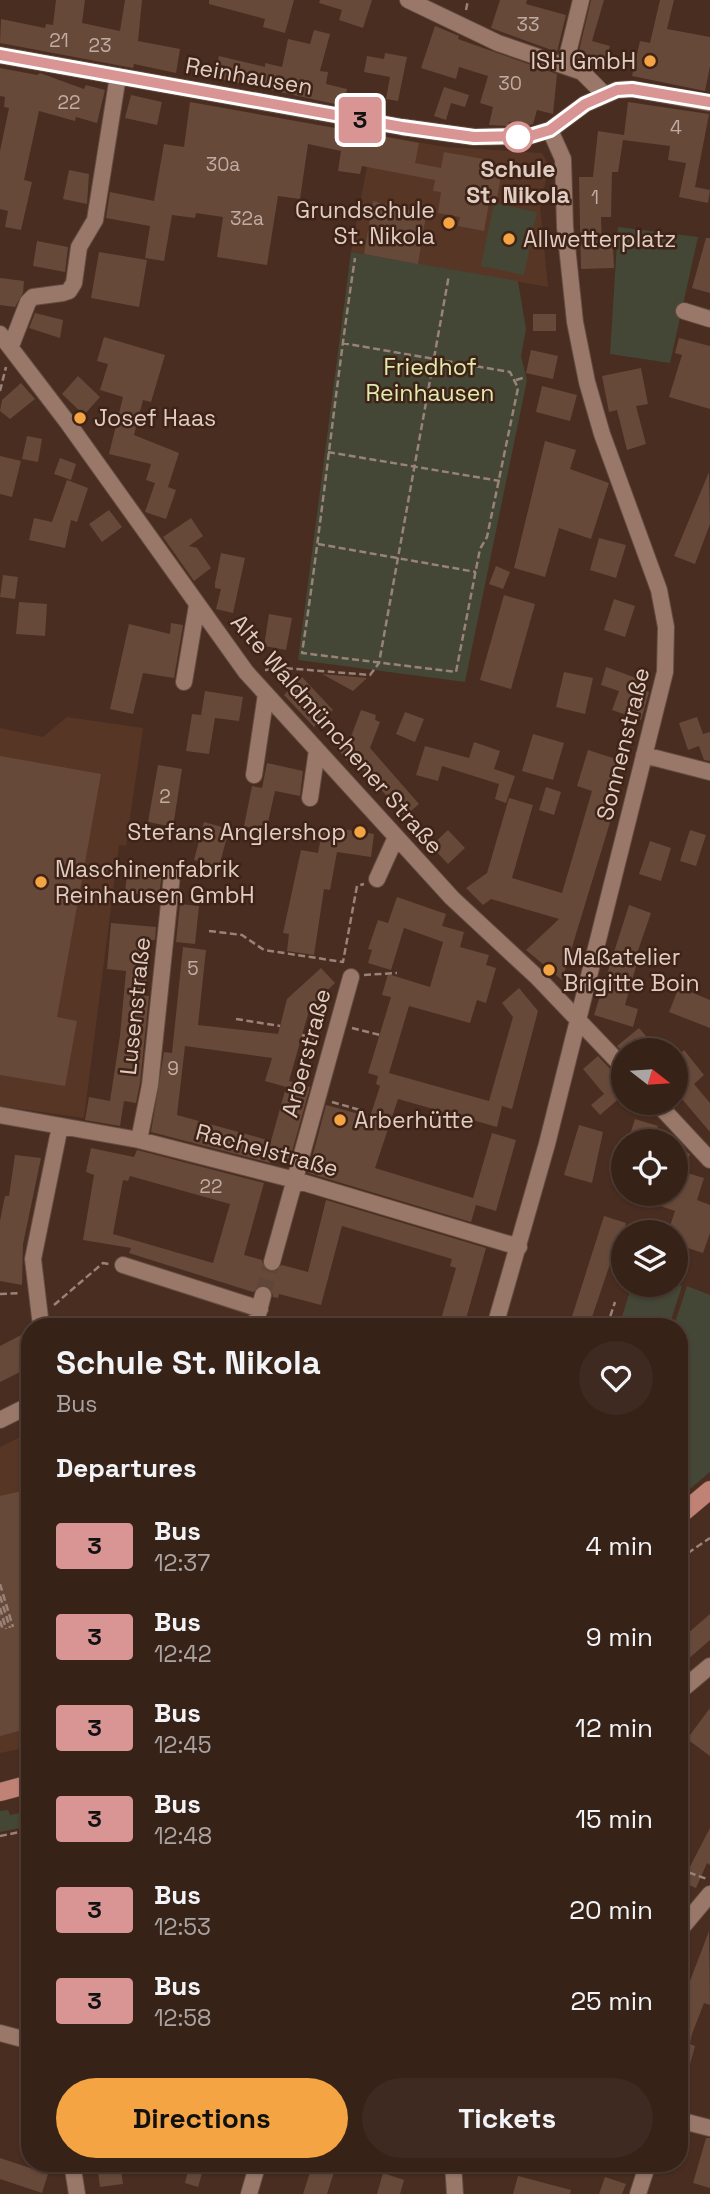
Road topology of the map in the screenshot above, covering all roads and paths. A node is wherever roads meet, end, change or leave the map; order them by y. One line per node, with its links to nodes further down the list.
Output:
1 (408, 0): 4 (street)
2 (581, 0): 4 (street)
3 (0, 55): 5 (street, Reinhausen)
4 (565, 65): 6 (street)
5 (118, 76): 8 (street, Reinhausen); 13 (street)
6 (604, 94): 7 (street); 8 (street, Reinhausen)
7 (710, 103)
8 (550, 130): 30 (street, Sonnenstraße)
9 (355, 258): 14 (path)
10 (449, 275): 15 (path)
11 (684, 311): 12 (street)
12 (710, 319)
13 (5, 340): 24 (street, Alte Waldmünchener Straße)
14 (342, 343): 15 (path); 18 (path)
15 (433, 359): 17 (path); 19 (path)
16 (526, 377): 17 (path)
17 (514, 380): 20 (path)
18 (328, 452): 19 (path); 21 (path)
19 (414, 468): 20 (path); 22 (path)
20 (500, 481): 23 (path)
21 (318, 544): 22 (path); 25 (path)
22 (399, 559): 23 (path); 25 (path)
23 (476, 572): 25 (path)
24 (197, 605): 26 (street, Alte Waldmünchener Straße); 27 (street)
25 (379, 663): 26 (path)
26 (246, 672): 28 (street, Alte Waldmünchener Straße)
27 (184, 682)
28 (266, 694): 29 (street, Alte Waldmünchener Straße); 32 (street)
29 (317, 750): 33 (street); 34 (street, Alte Waldmünchener Straße)
30 (644, 755): 31 (street); 41 (street, Sonnenstraße)
31 (710, 772)
32 (254, 775)
33 (310, 798)
34 (396, 837): 36 (street); 41 (street, Alte Waldmünchener Straße)
35 (172, 876): 51 (street, Lusenstraße)
36 (377, 879): 37 (path)
37 (209, 931)
38 (397, 972): 39 (path)
39 (351, 977): 42 (street, Arberstraße)
40 (236, 1018): 43 (path)
41 (578, 1020): 45 (street, Alte Waldmünchener Straße); 54 (street, Sonnenstraße)
42 (338, 1024): 44 (path); 46 (street, Arberstraße)
43 (280, 1026)
44 (380, 1035)
45 (611, 1055)
46 (318, 1098): 47 (path); 53 (street, Arberstraße)
47 (360, 1110)
48 (0, 1115): 50 (street, Rachelstraße)
49 (668, 1115): 52 (street)
50 (60, 1126): 51 (street, Rachelstraße); 57 (street)
51 (139, 1140): 53 (street, Rachelstraße)
52 (710, 1160)
53 (295, 1180): 54 (street, Rachelstraße); 55 (street, Arberstraße)
54 (519, 1247): 63 (street, Sonnenstraße)
55 (272, 1262)
56 (122, 1265): 61 (path); 62 (street)
57 (35, 1288): 58 (path); 60 (street)
58 (0, 1294)
59 (615, 1302): 64 (path)
60 (40, 1318)
61 (46, 1318)
62 (257, 1318)
63 (497, 1318)
64 (610, 1318)
65 (21, 1410): 66 (street)
66 (0, 1420)
67 (710, 1490): 68 (main road)
68 (688, 1508)
69 (710, 1538): 70 (path)
70 (688, 1553)
71 (0, 1584): 75 (path)
72 (0, 1596): 75 (path)
73 (0, 1608): 75 (path)
74 (0, 1621): 75 (path)
75 (8, 1629)
76 (710, 1666): 77 (street)
77 (688, 1684)
78 (21, 1784): 79 (main road)
79 (0, 1785)
80 (21, 1786): 81 (main road)
81 (0, 1792)
82 (21, 1832): 83 (path)
83 (0, 1836)
84 (688, 1872): 85 (path)
85 (710, 1880)
86 (710, 1894): 87 (street)
87 (688, 1920)
88 (0, 2033): 89 (street)
89 (21, 2039)
90 (688, 2122): 91 (street)
91 (710, 2128)
92 (73, 2172): 96 (street)
93 (255, 2172): 97 (street)
94 (454, 2172): 98 (street)
95 (645, 2172): 99 (street)
96 (77, 2194)
97 (249, 2194)
98 (455, 2194)
99 (638, 2194)

